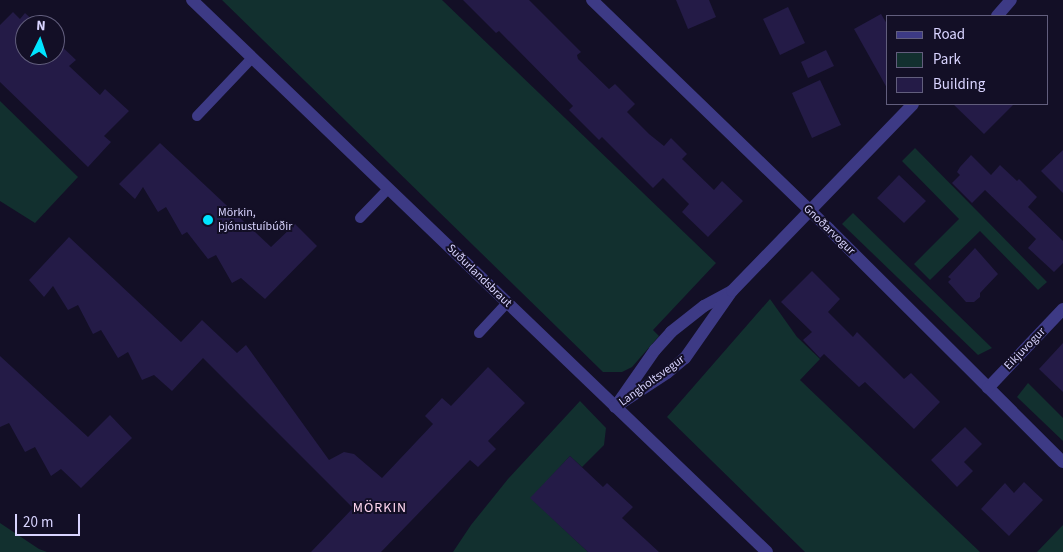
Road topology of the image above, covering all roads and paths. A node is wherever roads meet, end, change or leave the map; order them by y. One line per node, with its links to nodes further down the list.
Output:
1 (192, 0): 5 (street, Suðurlandsbraut)
2 (592, 0): 9 (street, Gnoðarvogur)
3 (1011, 0): 4 (street)
4 (998, 15)
5 (252, 58): 7 (lane); 8 (street, Suðurlandsbraut)
6 (912, 105): 9 (street, Langholtsvegur)
7 (197, 116)
8 (388, 189): 10 (lane); 12 (street, Suðurlandsbraut)
9 (809, 211): 11 (street, Langholtsvegur); 15 (street, Gnoðarvogur)
10 (360, 218)
11 (732, 290): 16 (street, Langholtsvegur); 16 (street, Langholtsvegur)
12 (507, 303): 14 (lane); 16 (street, Suðurlandsbraut)
13 (1063, 309): 15 (street, Eikjuvogur)
14 (480, 333)
15 (988, 388): 17 (street, Gnoðarvogur)
16 (615, 407): 18 (street, Suðurlandsbraut)
17 (1063, 462)
18 (767, 552)

